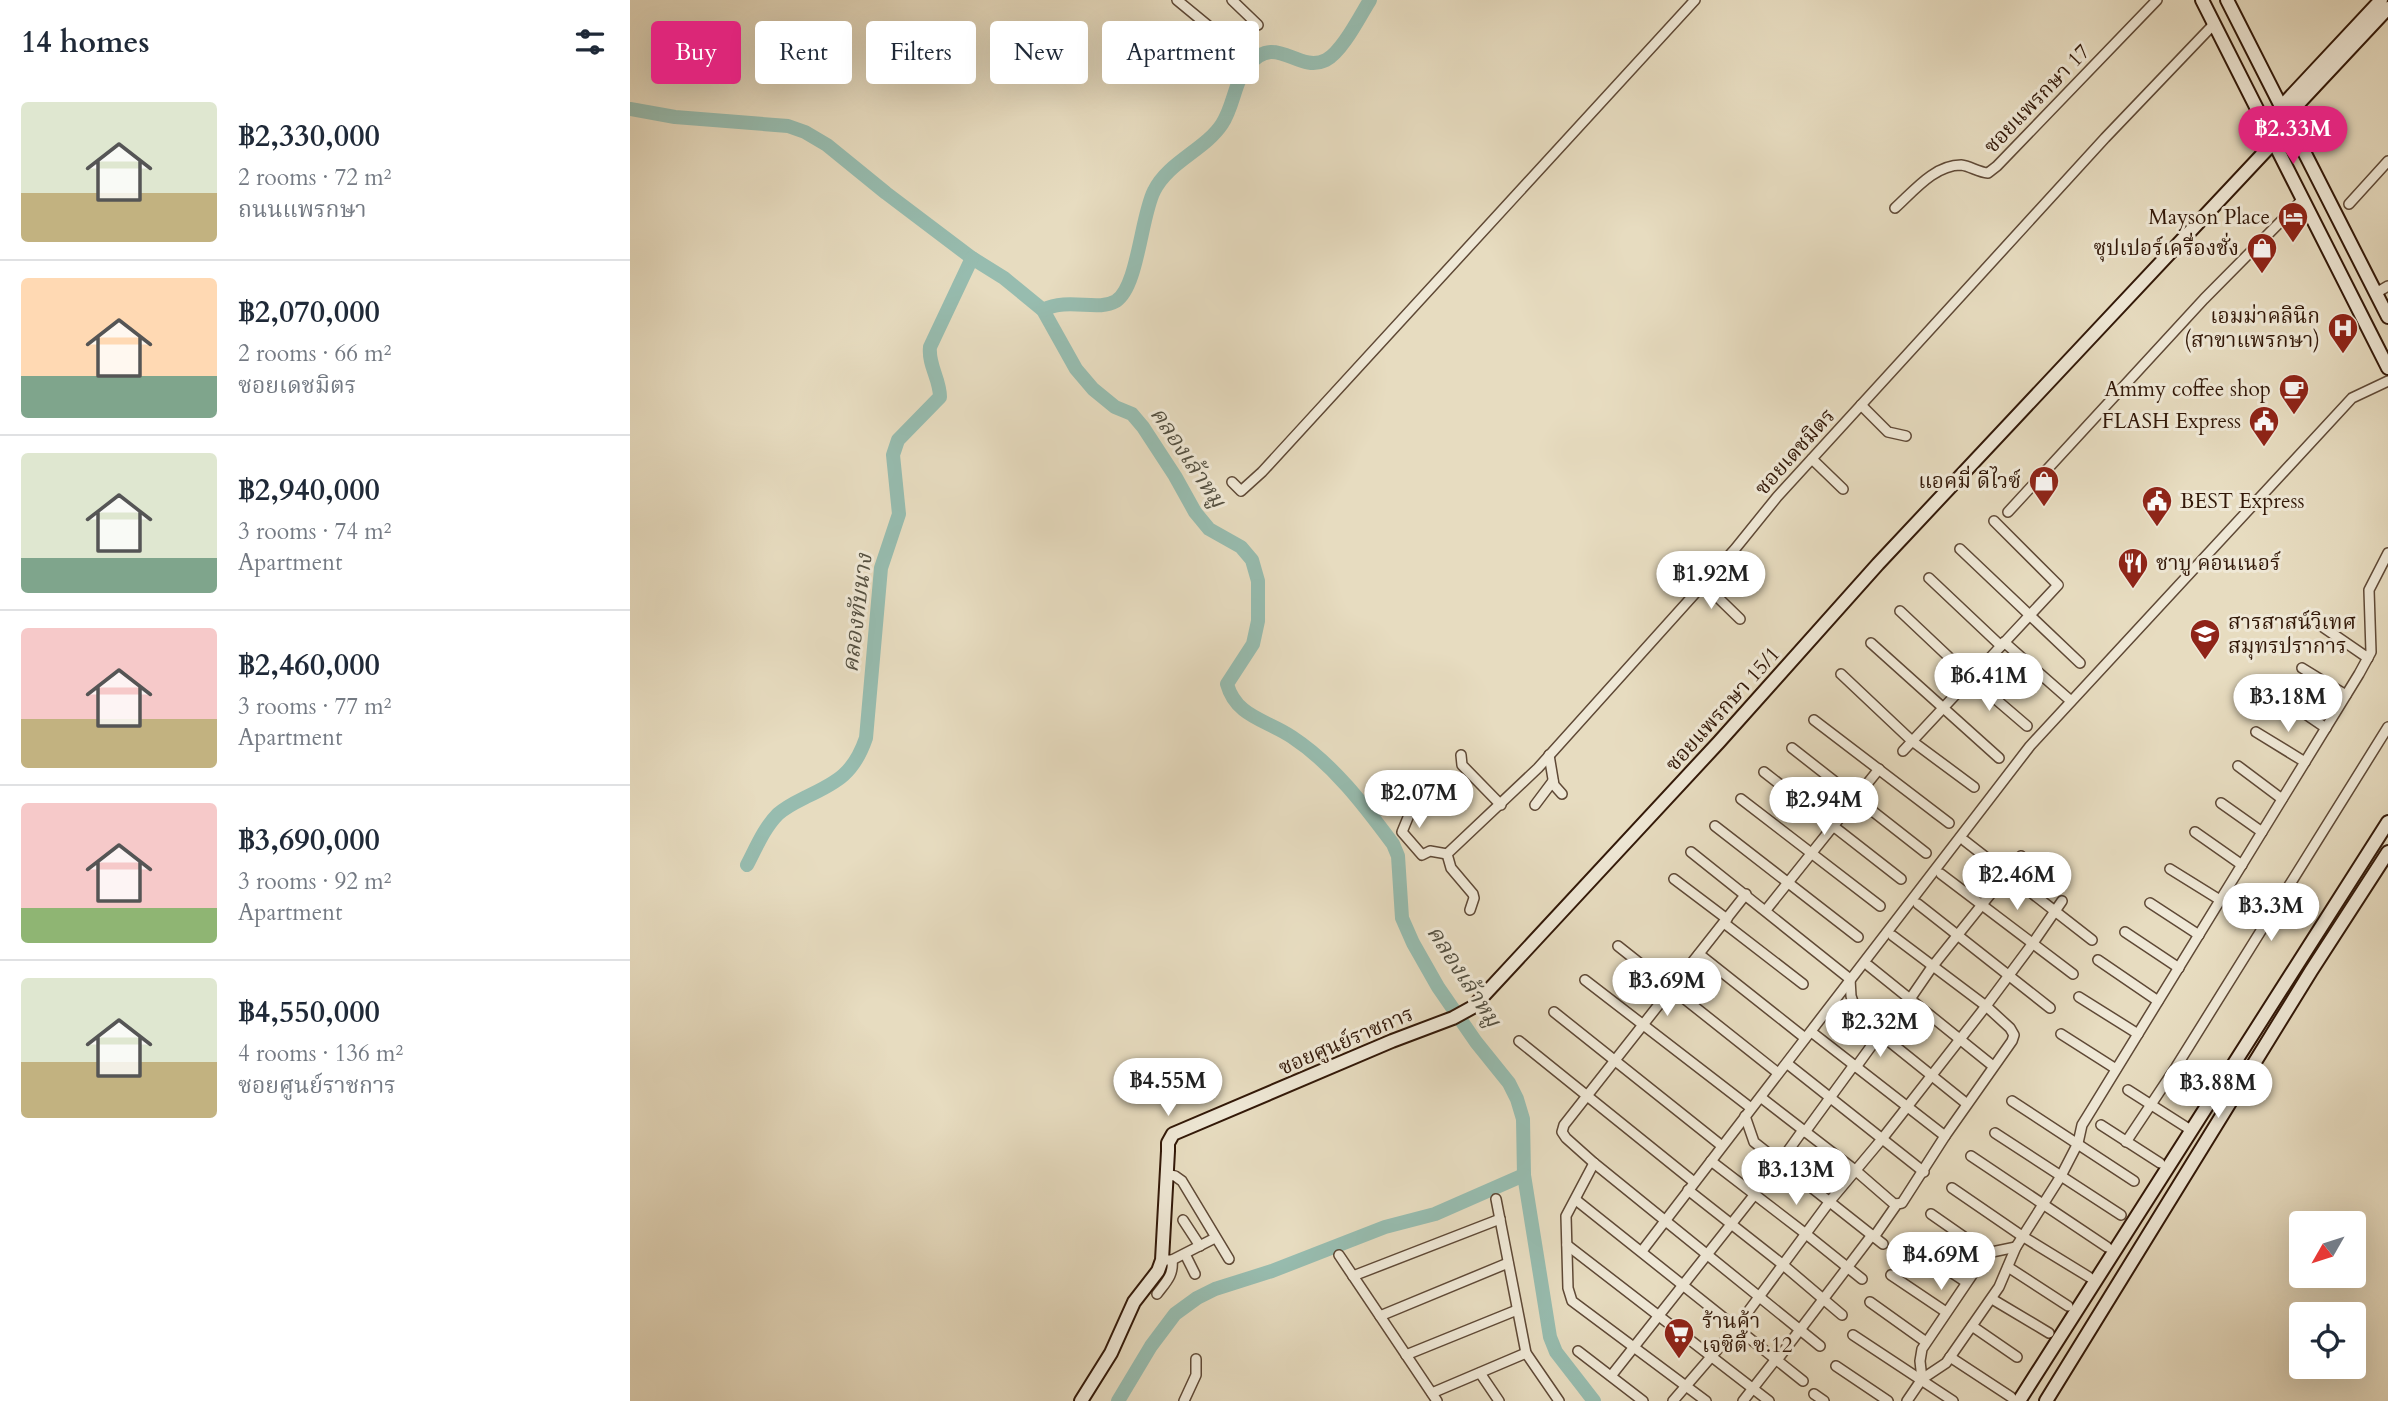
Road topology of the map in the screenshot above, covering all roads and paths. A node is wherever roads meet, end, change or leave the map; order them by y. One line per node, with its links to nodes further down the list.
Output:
1 (1177, 0): 9 (street)
2 (1232, 0): 10 (street)
3 (1695, 0): 26 (street)
4 (2157, 0): 17 (street, ซอยแพรกษา 17)
5 (2202, 0): 11 (street)
6 (2227, 0): 12 (street)
7 (2381, 0): 12 (street)
8 (2388, 8): 12 (street)
9 (1202, 21)
10 (1254, 21)
11 (2214, 24): 13 (street); 23 (street, ซอยเดชมิตร)
12 (2284, 112): 19 (street)
13 (2274, 142): 15 (street); 130 (street, ซอยแพรกษา 15/1)
14 (2387, 165): 16 (street)
15 (2303, 200): 21 (street); 28 (street)
16 (2349, 204)
17 (1895, 208)
18 (2388, 286): 19 (street)
19 (2376, 293): 20 (street)
20 (2388, 317)
21 (2388, 369)
22 (2388, 380): 47 (street)
23 (1861, 405): 24 (street); 25 (street, ซอยเดชมิตร)
24 (1906, 436)
25 (1812, 459): 27 (street); 33 (street, ซอยเดชมิตร)
26 (1232, 482)
27 (1843, 489)
28 (2008, 512)
29 (1994, 521): 35 (street)
30 (1960, 549): 35 (street)
31 (2388, 554): 40 (street)
32 (1929, 579): 39 (street)
33 (1703, 583): 36 (street); 58 (street, ซอยเดชมิตร)
34 (1900, 611): 44 (street)
35 (2030, 615): 39 (street); 41 (street)
36 (1740, 620)
37 (2320, 625): 40 (street)
38 (1871, 643): 48 (street)
39 (2002, 644): 44 (street); 47 (street)
40 (2368, 658): 45 (street)
41 (2080, 663)
42 (2302, 668): 45 (street)
43 (1841, 674): 54 (street)
44 (1971, 678): 48 (street); 50 (street)
45 (2346, 695): 51 (street)
46 (2285, 700): 51 (street)
47 (2071, 701): 120 (street)
48 (1942, 708): 54 (street); 59 (street)
49 (1814, 720): 62 (street)
50 (2026, 726)
51 (2326, 727): 60 (street)
52 (2388, 727): 151 (street)
53 (2256, 732): 60 (street)
54 (1912, 741): 56 (street); 65 (street)
55 (1792, 748): 68 (street)
56 (1903, 751)
57 (1461, 755): 72 (street)
58 (1549, 755): 64 (street); 72 (street, ซอยเดชมิตร)
59 (1999, 758)
60 (2305, 762): 70 (street)
61 (2238, 766): 70 (street)
62 (1879, 769): 68 (street); 75 (street)
63 (1764, 772): 77 (street)
64 (1553, 781): 67 (street); 73 (street)
65 (1974, 787)
66 (1427, 794): 84 (street)
67 (1562, 794)
68 (1856, 797): 77 (street); 83 (street)
69 (1741, 799): 85 (street)
70 (2282, 799): 79 (street)
71 (2221, 803): 79 (street)
72 (1501, 805): 84 (street, ซอยเดชมิตร)
73 (1535, 806)
74 (2388, 822): 252 (street)
75 (1949, 823)
76 (1715, 826): 93 (street)
77 (1833, 826): 85 (street); 92 (street)
78 (2195, 832): 87 (street)
79 (2262, 832): 87 (street)
80 (1965, 841): 90 (street)
81 (1692, 852): 94 (street)
82 (2388, 852): 266 (street)
83 (1926, 853)
84 (1447, 854): 101 (street)
85 (1811, 854): 93 (street); 100 (street)
86 (2021, 856): 90 (street)
87 (2242, 864): 95 (street)
88 (2170, 869): 95 (street)
89 (1941, 874): 99 (street)
90 (2007, 874): 99 (street); 102 (street)
91 (1674, 879): 104 (street)
92 (1901, 879)
93 (1788, 883): 103 (street); 109 (street)
94 (1746, 894): 103 (street); 104 (street)
95 (2220, 900): 106 (street)
96 (2062, 901): 102 (street)
97 (2150, 903): 106 (street)
98 (1918, 904): 107 (street)
99 (1982, 905): 107 (street); 111 (street)
100 (1880, 906)
101 (1470, 910)
102 (2054, 910): 110 (street); 111 (street)
103 (1766, 911): 120 (street)
104 (1726, 921): 113 (street); 122 (street)
105 (2125, 932): 117 (street)
106 (2199, 934): 117 (street)
107 (1957, 935): 116 (street); 119 (street)
108 (1893, 936): 116 (street)
109 (1858, 937)
110 (2092, 940)
111 (2034, 943): 118 (street); 119 (street)
112 (1618, 946): 123 (street)
113 (1699, 954): 123 (street); 135 (street)
114 (2098, 960): 126 (street)
115 (1869, 966): 125 (street)
116 (1932, 967): 125 (street); 127 (street)
117 (2179, 968): 126 (street)
118 (2073, 974)
119 (2009, 975): 127 (street); 128 (street)
120 (1850, 979): 132 (street); 135 (street)
121 (1585, 980): 131 (street)
122 (1803, 984)
123 (1672, 989): 131 (street); 143 (street)
124 (2079, 997): 134 (street)
125 (1910, 999): 136 (street)
126 (2158, 1001): 134 (street)
127 (1986, 1006): 136 (street); 141 (street)
128 (2050, 1008)
129 (1554, 1012): 138 (street)
130 (1453, 1018): 170 (street, ซอยศูนย์ราชการ)
131 (1643, 1026): 138 (street); 153 (street)
132 (1880, 1034): 140 (street); 144 (street)
133 (2061, 1034): 142 (street)
134 (2138, 1034): 142 (street)
135 (1810, 1036): 140 (street); 143 (street)
136 (1960, 1039): 141 (street); 144 (street)
137 (1519, 1041): 146 (street)
138 (1615, 1060): 146 (street); 162 (street)
139 (1789, 1065): 147 (street)
140 (1855, 1066): 147 (street); 152 (street)
141 (1993, 1066): 150 (street)
142 (2116, 1069): 161 (street)
143 (1778, 1073): 153 (street)
144 (1931, 1074): 150 (street); 152 (street)
145 (2128, 1090): 151 (street)
146 (1587, 1095): 166 (street); 173 (street)
147 (1829, 1097): 156 (street); 159 (street)
148 (1763, 1099): 156 (street)
149 (2012, 1101): 161 (street)
150 (1967, 1104): 158 (street)
151 (2151, 1105): 155 (street); 160 (street)
152 (1907, 1107): 158 (street); 159 (street)
153 (1748, 1112): 162 (street); 165 (street)
154 (2101, 1125): 160 (street)
155 (2186, 1127)
156 (1804, 1131): 165 (street); 168 (street)
157 (1995, 1133): 171 (street)
158 (1945, 1136): 169 (street)
159 (1882, 1139): 168 (street); 169 (street)
160 (2126, 1142): 167 (street)
161 (2078, 1143): 171 (street); 172 (street)
162 (1722, 1146): 164 (street)
163 (1971, 1156): 181 (street)
164 (1711, 1161): 173 (street); 176 (street)
165 (1780, 1162): 179 (street)
166 (1594, 1163): 178 (street); 186 (street)
167 (2160, 1163)
168 (1855, 1170): 179 (street); 180 (street)
169 (1924, 1172): 180 (street)
170 (1166, 1174): 191 (street); 204 (street, ซอยศูนย์ราชการ)
171 (2061, 1175): 181 (street); 183 (street)
172 (2134, 1181)
173 (1695, 1182): 175 (street)
174 (1952, 1188): 190 (street)
175 (1688, 1190): 186 (street); 187 (street)
176 (1755, 1195): 187 (street); 188 (street)
177 (1496, 1199): 184 (street)
178 (1576, 1200): 194 (street); 198 (street)
179 (1830, 1201): 188 (street); 189 (street)
180 (1897, 1204): 189 (street)
181 (2042, 1205): 190 (street); 197 (street)
182 (1931, 1214): 199 (street)
183 (2121, 1215)
184 (1500, 1219): 205 (street); 211 (street)
185 (1183, 1220): 195 (street)
186 (1664, 1221): 198 (street); 202 (street)
187 (1732, 1224): 202 (street); 206 (street)
188 (1806, 1234): 206 (street); 208 (street)
189 (1873, 1236): 192 (street); 208 (street)
190 (2022, 1236): 196 (street); 212 (street)
191 (1216, 1238): 195 (street); 203 (street)
192 (1883, 1244)
193 (1908, 1244): 214 (street)
194 (1567, 1245): 226 (street); 234 (street)
195 (1200, 1247): 200 (street)
196 (2015, 1247): 199 (street); 207 (street)
197 (2107, 1247)
198 (1642, 1251): 215 (street)
199 (1987, 1252): 214 (street)
200 (1185, 1254): 204 (street); 209 (street)
201 (1339, 1255): 211 (street)
202 (1707, 1255): 215 (street); 217 (street)
203 (1229, 1259)
204 (1167, 1260): 216 (street); 253 (street, ซอยศูนย์ราชการ)
205 (1508, 1263): 222 (street); 225 (street)
206 (1782, 1264): 217 (street); 218 (street)
207 (2008, 1267): 219 (street); 221 (street)
208 (1848, 1268): 213 (street); 218 (street)
209 (1195, 1274)
210 (1891, 1275): 223 (street)
211 (1353, 1276): 225 (street)
212 (2088, 1277)
213 (1862, 1279)
214 (1966, 1282): 223 (street)
215 (1684, 1285): 226 (street); 228 (street)
216 (1157, 1294)
217 (1758, 1296): 228 (street); 229 (street)
218 (1824, 1299): 224 (street); 229 (street)
219 (1992, 1299): 227 (street); 230 (street)
220 (1870, 1302): 232 (street)
221 (2067, 1306)
222 (1517, 1310): 236 (street); 237 (street)
223 (1946, 1312): 232 (street)
224 (1842, 1315)
225 (1380, 1316): 237 (street)
226 (1659, 1316): 234 (street); 238 (street)
227 (1972, 1326): 239 (street); 240 (street)
228 (1736, 1328): 238 (street); 242 (street)
229 (1799, 1329): 233 (street); 242 (street)
230 (2049, 1333)
231 (1853, 1335): 246 (street)
232 (1926, 1342): 246 (street)
233 (1820, 1346)
234 (1634, 1348): 245 (street); 248 (street)
235 (1578, 1351): 245 (street)
236 (1526, 1353): 244 (street); 256 (street)
237 (1406, 1355): 251 (street)
238 (1713, 1357): 248 (street); 249 (street)
239 (1950, 1357): 246 (street); 252 (street)
240 (2017, 1357)
241 (1196, 1359): 254 (street)
242 (1776, 1360): 247 (street); 249 (street)
243 (1836, 1366): 263 (street)
244 (1480, 1373): 251 (street); 255 (street)
245 (1611, 1376): 257 (street)
246 (1922, 1379): 264 (street); 265 (street)
247 (1802, 1381)
248 (1687, 1386): 258 (street); 259 (street)
249 (1753, 1388): 260 (street); 261 (street)
250 (1814, 1394): 262 (street)
251 (1435, 1397)
252 (2015, 1399)
253 (1081, 1401)
254 (1184, 1401)
255 (1499, 1401)
256 (1559, 1401)
257 (1643, 1401)
258 (1673, 1401)
259 (1706, 1401)
260 (1743, 1401)
261 (1769, 1401)
262 (1825, 1401)
263 (1888, 1401)
264 (1907, 1401)
265 (1953, 1401)
266 (2046, 1401)

